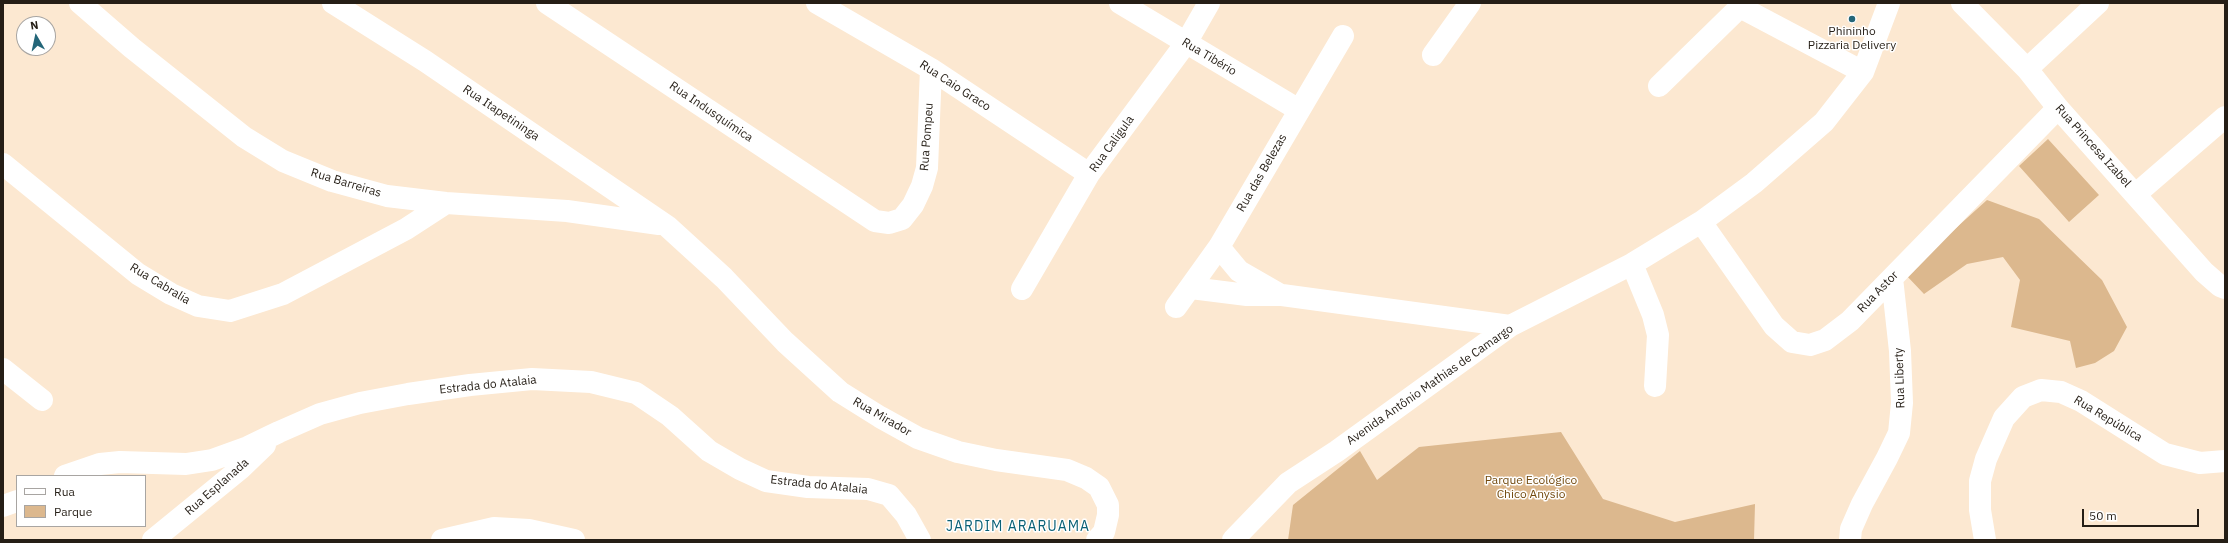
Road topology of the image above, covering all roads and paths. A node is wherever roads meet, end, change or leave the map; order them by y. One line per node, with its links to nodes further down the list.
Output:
1 (80, 3): 25 (street, Rua Barreiras)
2 (333, 3): 28 (street, Rua Itapetininga)
3 (547, 3): 26 (street, Rua Indusquímica)
4 (817, 3): 15 (street, Rua Caio Graco)
5 (1120, 3): 13 (street, Rua Tibério)
6 (1209, 3): 13 (street, Rua Caligula)
7 (1470, 3): 14 (street)
8 (1888, 3): 17 (street, Avenida Antônio Mathias de Camargo)
9 (1962, 3): 16 (street, Rua Princesa Izabel)
10 (2098, 3): 16 (street)
11 (1741, 5): 17 (street); 18 (street)
12 (1343, 36): 20 (street, Rua das Belezas)
13 (1186, 43): 20 (street, Rua Tibério); 23 (street, Rua Caligula)
14 (1433, 55)
15 (931, 69): 23 (street, Rua Caio Graco); 26 (street, Rua Pompeu)
16 (2027, 69): 19 (street, Rua Princesa Izabel)
17 (1863, 72): 27 (street, Avenida Antônio Mathias de Camargo)
18 (1659, 86)
19 (2058, 108): 24 (street, Rua Princesa Izabel); 31 (street, Rua Astor)
20 (1299, 110): 29 (street, Rua das Belezas)
21 (2225, 117): 24 (street)
22 (3, 164): 25 (street, Rua Cabralia)
23 (1089, 174): 34 (street, Rua Caligula)
24 (2136, 194): 33 (street, Rua Princesa Izabel)
25 (446, 202): 28 (street, Rua Barreiras)
26 (875, 221)
27 (1701, 222): 30 (street, Avenida Antônio Mathias de Camargo); 31 (street, Rua Astor)
28 (667, 226): 50 (street, Rua Mirador)
29 (1219, 247): 32 (street, Rua das Belezas); 35 (street)
30 (1632, 264): 37 (street, Avenida Antônio Mathias de Camargo); 39 (street)
31 (1892, 278): 52 (street, Rua Liberty)
32 (1191, 288): 35 (street); 36 (street, Rua das Belezas)
33 (2225, 288)
34 (1022, 289)
35 (1282, 295): 37 (street)
36 (1176, 307)
37 (1510, 326): 51 (street, Avenida Antônio Mathias de Camargo)
38 (3, 369): 40 (street)
39 (1655, 386)
40 (42, 400)
41 (279, 432): 43 (street, Estrada do Atalaia); 46 (street, Rua Esplanada); 49 (street, Estrada do Atalaia)
42 (2225, 461): 53 (street, Rua República)
43 (68, 475)
44 (16, 501): 45 (street)
45 (3, 506)
46 (153, 540)
47 (442, 540): 48 (street)
48 (574, 540)
49 (920, 540)
50 (1097, 540)
51 (1233, 540)
52 (1850, 540)
53 (1984, 540)

